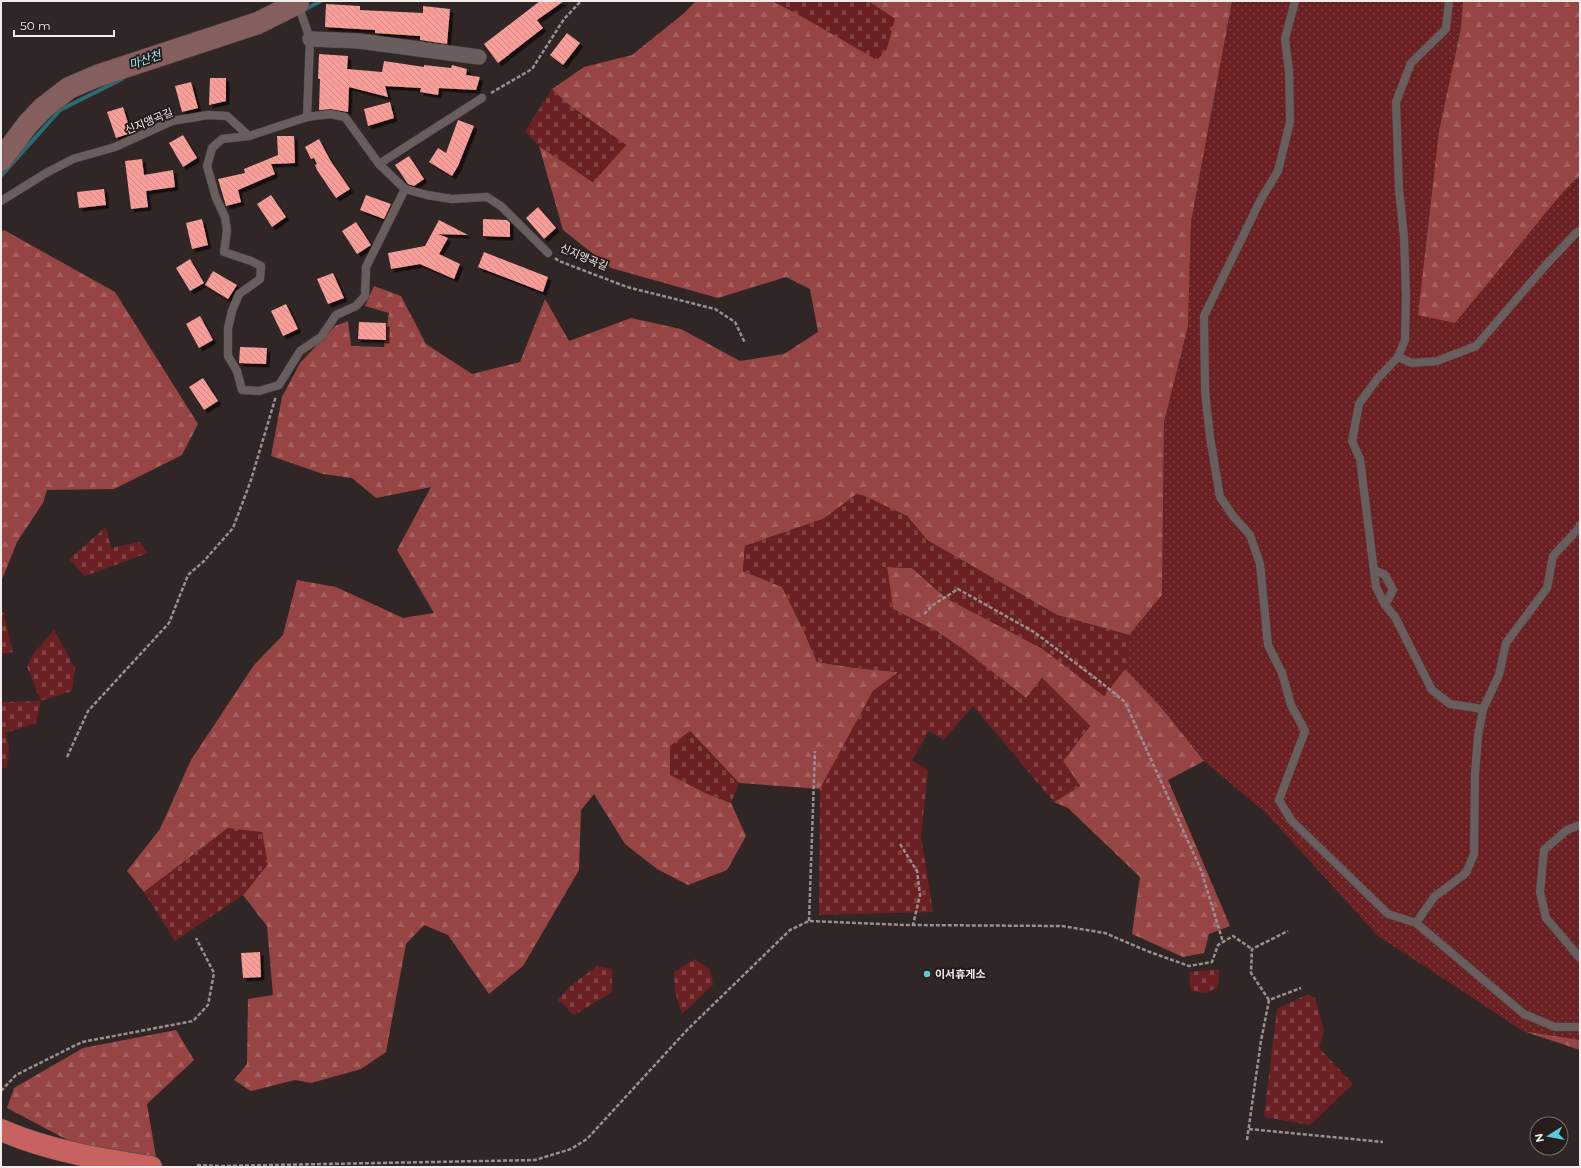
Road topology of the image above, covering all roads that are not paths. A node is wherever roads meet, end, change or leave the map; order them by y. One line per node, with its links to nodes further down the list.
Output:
1 (1295, 1): 21 (lane)
2 (1449, 1): 15 (lane)
3 (298, 3): 4 (lane); 9 (street)
4 (308, 35): 5 (street); 7 (lane)
5 (479, 57)
6 (482, 98): 10 (lane)
7 (307, 117): 8 (lane, 신지앵곡길); 10 (lane, 신지앵곡길)
8 (249, 136): 11 (lane); 12 (lane, 신지앵곡길)
9 (1, 160)
10 (379, 164): 11 (lane, 신지앵곡길)
11 (405, 189): 14 (lane, 신지앵곡길)
12 (1, 201)
13 (1580, 231): 15 (lane)
14 (548, 253)
15 (1398, 357): 17 (lane)
16 (1580, 525): 19 (lane)
17 (1374, 570): 18 (lane); 18 (lane)
18 (1385, 605): 19 (lane)
19 (1483, 709): 21 (lane)
20 (1580, 825): 22 (lane)
21 (1416, 923): 23 (lane)
22 (1580, 958)
23 (1580, 1027)
24 (1, 1130): 26 (highway)
25 (1, 1141): 26 (highway)
26 (44, 1146): 27 (highway)
27 (151, 1167)

